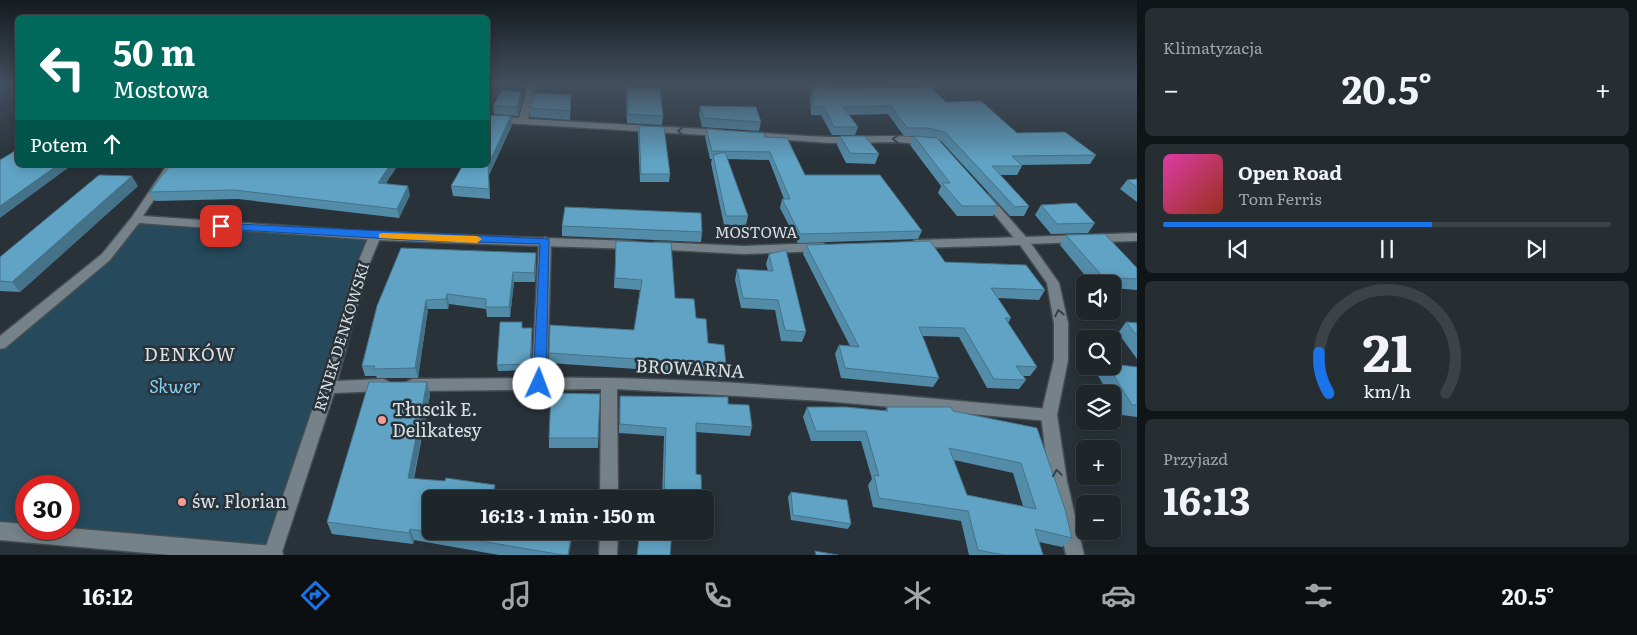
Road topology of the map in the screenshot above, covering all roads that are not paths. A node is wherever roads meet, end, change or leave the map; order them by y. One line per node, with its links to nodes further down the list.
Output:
1 (526, 110): 3 (street)
2 (490, 119): 3 (street)
3 (523, 122): 4 (street, one-way to 3)
4 (937, 144)
5 (171, 167): 7 (street)
6 (979, 190): 11 (street)
7 (136, 219): 8 (street); 14 (street)
8 (374, 236): 10 (street, MOSTOWA); 17 (street, RYNEK DENKOWSKI)
9 (1137, 237): 11 (street)
10 (545, 241): 13 (street, MOSTOWA); 16 (street)
11 (1023, 241): 12 (street); 18 (street, one-way to 11)
12 (903, 245)
13 (833, 247)
14 (0, 344)
15 (609, 383): 16 (street, BROWARNA); 18 (street, BROWARNA); 19 (street)
16 (539, 384): 17 (street, BROWARNA)
17 (328, 386): 22 (street, RYNEK DENKOWSKI)
18 (1049, 415): 24 (street, one-way to 18)
19 (609, 490)
20 (0, 531): 22 (street, RYNEK DENKOWSKI)
21 (608, 540): 23 (street)
22 (273, 555)
23 (608, 555)
24 (1075, 555)

